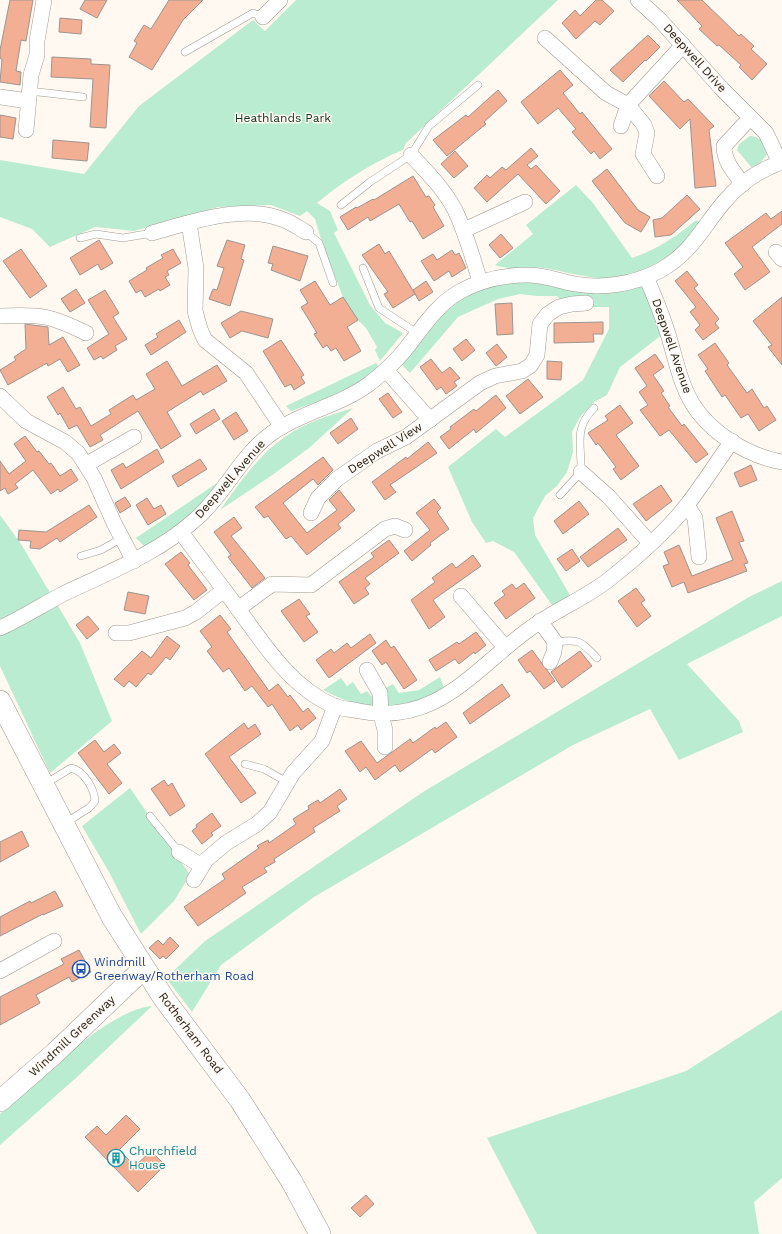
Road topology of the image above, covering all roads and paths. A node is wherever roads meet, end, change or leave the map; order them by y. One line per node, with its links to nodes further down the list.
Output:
1 (44, 0): 9 (street)
2 (280, 0): 4 (street)
3 (638, 0): 6 (street, Deepwell Drive)
4 (263, 17): 7 (lane)
5 (545, 38): 12 (street)
6 (683, 45): 12 (street); 13 (street, Deepwell Drive)
7 (185, 52)
8 (478, 85): 16 (lane)
9 (28, 96): 10 (street); 11 (lane); 15 (street)
10 (0, 97)
11 (83, 98)
12 (628, 104): 14 (street); 18 (street)
13 (750, 118): 17 (street, Deepwell Drive); 19 (street)
14 (622, 126)
15 (26, 130)
16 (411, 155): 21 (lane); 23 (street)
17 (781, 162): 19 (street, Deepwell Avenue)
18 (657, 176)
19 (743, 184): 28 (street, Deepwell Avenue)
20 (525, 202): 23 (street)
21 (341, 205)
22 (189, 223): 24 (street); 25 (street); 39 (street)
23 (464, 230): 29 (street)
24 (306, 232): 30 (lane)
25 (152, 233): 26 (lane)
26 (80, 238)
27 (363, 268): 34 (lane)
28 (646, 277): 29 (street, Deepwell Avenue); 41 (street, Deepwell Avenue)
29 (480, 282): 34 (street, Deepwell Avenue)
30 (333, 283)
31 (586, 303): 38 (street, Deepwell View)
32 (0, 316): 33 (street)
33 (86, 333)
34 (417, 333): 35 (street, Deepwell Avenue)
35 (386, 370): 38 (street, Deepwell View); 39 (street, Deepwell Avenue)
36 (0, 396): 43 (street)
37 (594, 408): 44 (lane)
38 (430, 420): 47 (street, Deepwell View)
39 (282, 426): 49 (street, Deepwell Avenue)
40 (134, 437): 43 (street)
41 (732, 441): 42 (street, Deepwell Avenue); 46 (street)
42 (782, 462)
43 (87, 464): 50 (street)
44 (581, 472): 45 (lane); 51 (street)
45 (560, 495)
46 (687, 505): 51 (street); 53 (street)
47 (311, 513)
48 (405, 530): 57 (street)
49 (181, 532): 54 (street, Deepwell Avenue); 55 (street)
50 (122, 538): 52 (lane); 54 (street)
51 (650, 544): 58 (street)
52 (81, 556)
53 (699, 557)
54 (134, 561): 59 (street, Deepwell Avenue)
55 (224, 590): 57 (street); 60 (street)
56 (461, 596): 62 (street)
57 (238, 609): 67 (street)
58 (540, 621): 61 (street); 62 (street)
59 (0, 628)
60 (116, 632)
61 (555, 642): 63 (lane); 64 (street)
62 (505, 647): 68 (street)
63 (597, 658)
64 (550, 662)
65 (367, 670): 68 (street)
66 (0, 701): 72 (main road, Rotherham Road)
67 (335, 706): 68 (street); 71 (street)
68 (381, 715): 69 (street)
69 (386, 747)
70 (245, 764): 71 (lane)
71 (287, 782): 76 (street)
72 (43, 785): 74 (main road, Rotherham Road); 74 (lane)
73 (150, 816): 75 (lane)
74 (63, 824): 79 (main road, Rotherham Road)
75 (179, 852): 76 (street)
76 (202, 866): 77 (street)
77 (194, 880)
78 (54, 941): 80 (street)
79 (143, 969): 81 (main road, Windmill Greenway); 82 (main road, Rotherham Road)
80 (0, 971)
81 (0, 1101)
82 (320, 1234)

